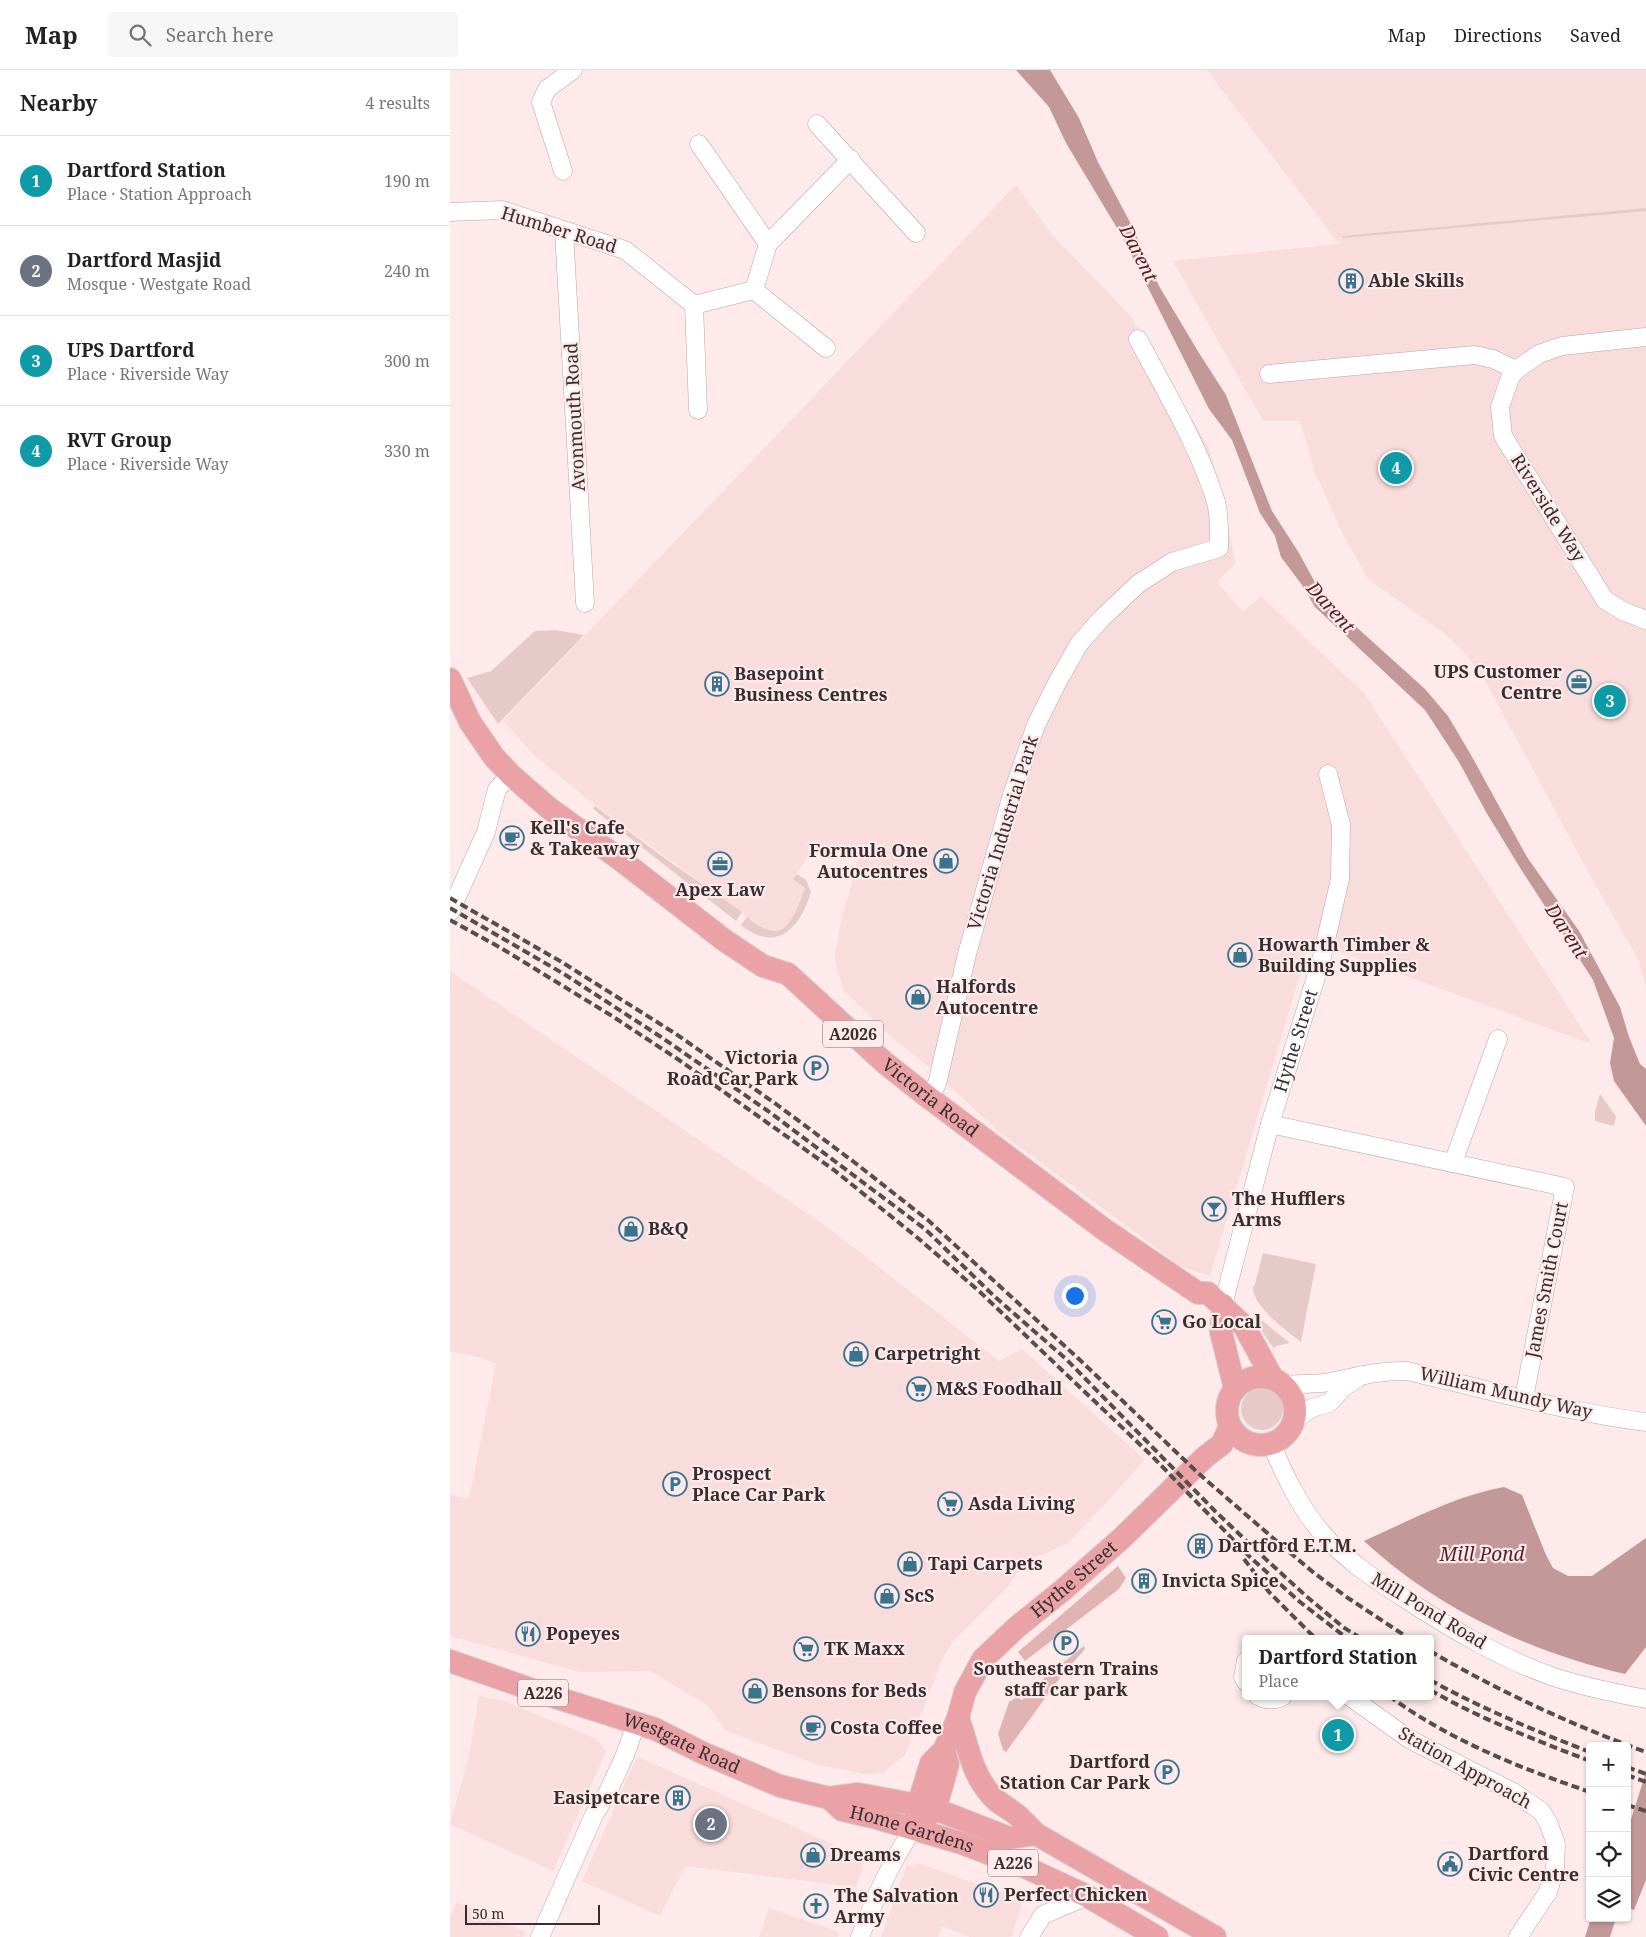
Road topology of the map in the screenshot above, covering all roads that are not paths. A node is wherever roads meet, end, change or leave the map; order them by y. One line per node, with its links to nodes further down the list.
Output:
1 (573, 70): 5 (street)
2 (818, 124): 4 (street)
3 (699, 144): 9 (street)
4 (851, 159): 8 (street); 9 (street)
5 (563, 171)
6 (450, 212): 7 (street, Humber Road)
7 (564, 231): 11 (street, Humber Road); 18 (street, Avonmouth Road)
8 (916, 233)
9 (768, 244): 10 (street)
10 (754, 290): 11 (street); 14 (street)
11 (694, 305): 17 (street)
12 (1646, 338): 15 (street)
13 (1138, 339): 25 (street, Victoria Industrial Park)
14 (826, 348)
15 (1516, 370): 16 (street); 19 (street, Riverside Way)
16 (1269, 374)
17 (698, 410)
18 (585, 603)
19 (1646, 620)
20 (450, 679): 22 (main road, Victoria Road / A2026)
21 (1328, 774): 26 (street, Hythe Street)
22 (511, 775): 23 (street); 25 (main road, Victoria Road / A2026)
23 (450, 912)
24 (1498, 1039): 27 (street)
25 (928, 1097): 28 (main road, Victoria Road / A2026)
26 (1270, 1124): 27 (street, James Smith Court); 29 (street, Hythe Street)
27 (1453, 1163): 34 (street, James Smith Court)
28 (1198, 1293): 29 (main road, Victoria Road / A2026); 30 (main road, Victoria Road / A2026)
29 (1223, 1305): 30 (main road, Victoria Road / A2026); 32 (main road, Victoria Road / A2026)
30 (1221, 1332): 33 (main road, Victoria Road / A2026)
31 (1366, 1373): 32 (street, William Mundy Way); 34 (street, William Mundy Way); 35 (street, William Mundy Way)
32 (1278, 1382): 33 (main road); 35 (main road, Victoria Road)
33 (1235, 1389): 37 (main road)
34 (1524, 1398): 36 (street, William Mundy Way)
35 (1293, 1421): 38 (main road)
36 (1646, 1422)
37 (1230, 1426): 38 (main road); 42 (main road, Hythe Street)
38 (1272, 1443): 40 (street, Mill Pond Road)
39 (450, 1660): 43 (main road, Westgate Road / A226)
40 (1646, 1699)
41 (1355, 1700): 54 (street, Station Approach)
42 (958, 1718): 45 (main road, Hythe Street); 47 (main road)
43 (636, 1724): 44 (main road, Westgate Road / A226); 49 (street)
44 (829, 1798): 45 (main road, Westgate Road / A226); 46 (main road, Home Gardens / A226)
45 (927, 1807): 46 (main road); 47 (main road, Home Gardens / A226)
46 (914, 1828): 48 (main road, Home Gardens / A226); 50 (street)
47 (1036, 1834): 53 (main road, A226)
48 (1087, 1896): 51 (street); 52 (main road, Home Gardens / A226)
49 (540, 1937)
50 (860, 1937)
51 (1029, 1937)
52 (1157, 1937)
53 (1215, 1937)
54 (1518, 1937)

